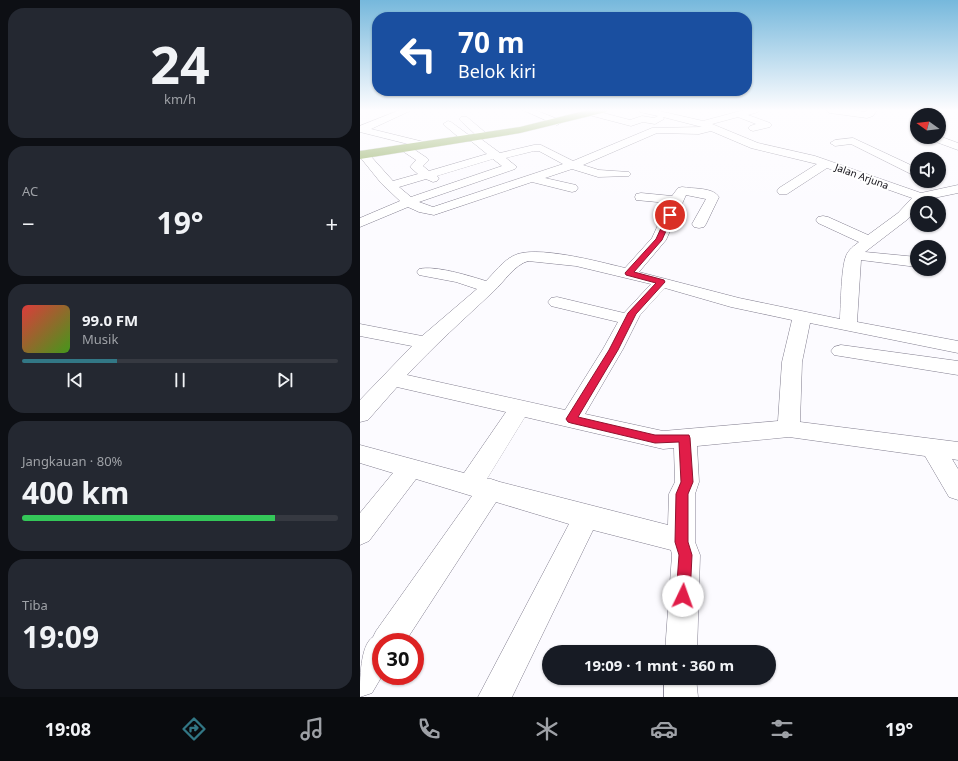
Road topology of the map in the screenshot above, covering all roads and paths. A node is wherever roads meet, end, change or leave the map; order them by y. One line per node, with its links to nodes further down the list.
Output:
1 (413, 143): 10 (street)
2 (441, 143): 10 (highway)
3 (481, 143): 14 (street)
4 (626, 143): 17 (street)
5 (747, 143): 16 (street, Jalan Arjuna)
6 (835, 143): 7 (street)
7 (839, 143)
8 (856, 143): 18 (street)
9 (946, 143): 11 (street)
10 (423, 145): 12 (highway)
11 (958, 147)
12 (405, 148): 13 (highway); 22 (street)
13 (362, 155): 25 (street)
14 (497, 156): 17 (street); 19 (street); 22 (street)
15 (910, 161): 18 (street)
16 (827, 163): 23 (street, Jalan Arjuna); 29 (street)
17 (572, 165): 21 (street); 24 (street)
18 (900, 165): 20 (street); 23 (street)
19 (511, 167): 24 (street); 26 (street)
20 (910, 170)
21 (625, 174)
22 (427, 175): 25 (street); 26 (street)
23 (861, 176): 30 (street, Jalan Arjuna)
24 (530, 178): 27 (street); 34 (street)
25 (392, 185): 34 (street)
26 (452, 187): 34 (street)
27 (572, 188)
28 (955, 189): 31 (street)
29 (783, 191)
30 (917, 196)
31 (924, 196)
32 (641, 197): 33 (street)
33 (676, 200): 38 (street); 43 (street)
34 (408, 202): 37 (street)
35 (910, 208): 39 (street)
36 (823, 220): 39 (street)
37 (360, 223)
38 (699, 224)
39 (869, 242): 40 (street)
40 (854, 255): 41 (street); 49 (street)
41 (910, 261)
42 (425, 272): 45 (street)
43 (629, 273): 44 (street); 45 (street)
44 (662, 282): 47 (street); 48 (street)
45 (489, 287): 51 (street)
46 (557, 302): 48 (street)
47 (802, 317): 49 (street); 59 (street)
48 (628, 319): 58 (street)
49 (848, 326): 52 (street)
50 (360, 330): 51 (street)
51 (426, 343): 55 (street)
52 (958, 346)
53 (841, 351): 54 (street)
54 (958, 368)
55 (392, 379): 56 (street); 57 (street)
56 (520, 408): 58 (street); 65 (street)
57 (360, 414)
58 (571, 419): 60 (street)
59 (789, 428): 60 (street); 61 (street)
60 (685, 438): 69 (street)
61 (932, 448): 62 (street); 66 (street)
62 (958, 451)
63 (360, 454): 64 (street)
64 (411, 468): 65 (street); 68 (street)
65 (481, 486): 67 (street); 70 (street)
66 (958, 490)
67 (586, 517): 69 (street); 75 (street)
68 (360, 533)
69 (682, 542): 71 (street)
70 (392, 633)
71 (680, 645)
72 (372, 663): 73 (street)
73 (360, 681)
74 (680, 685): 76 (street)
75 (495, 697)
76 (681, 697)

